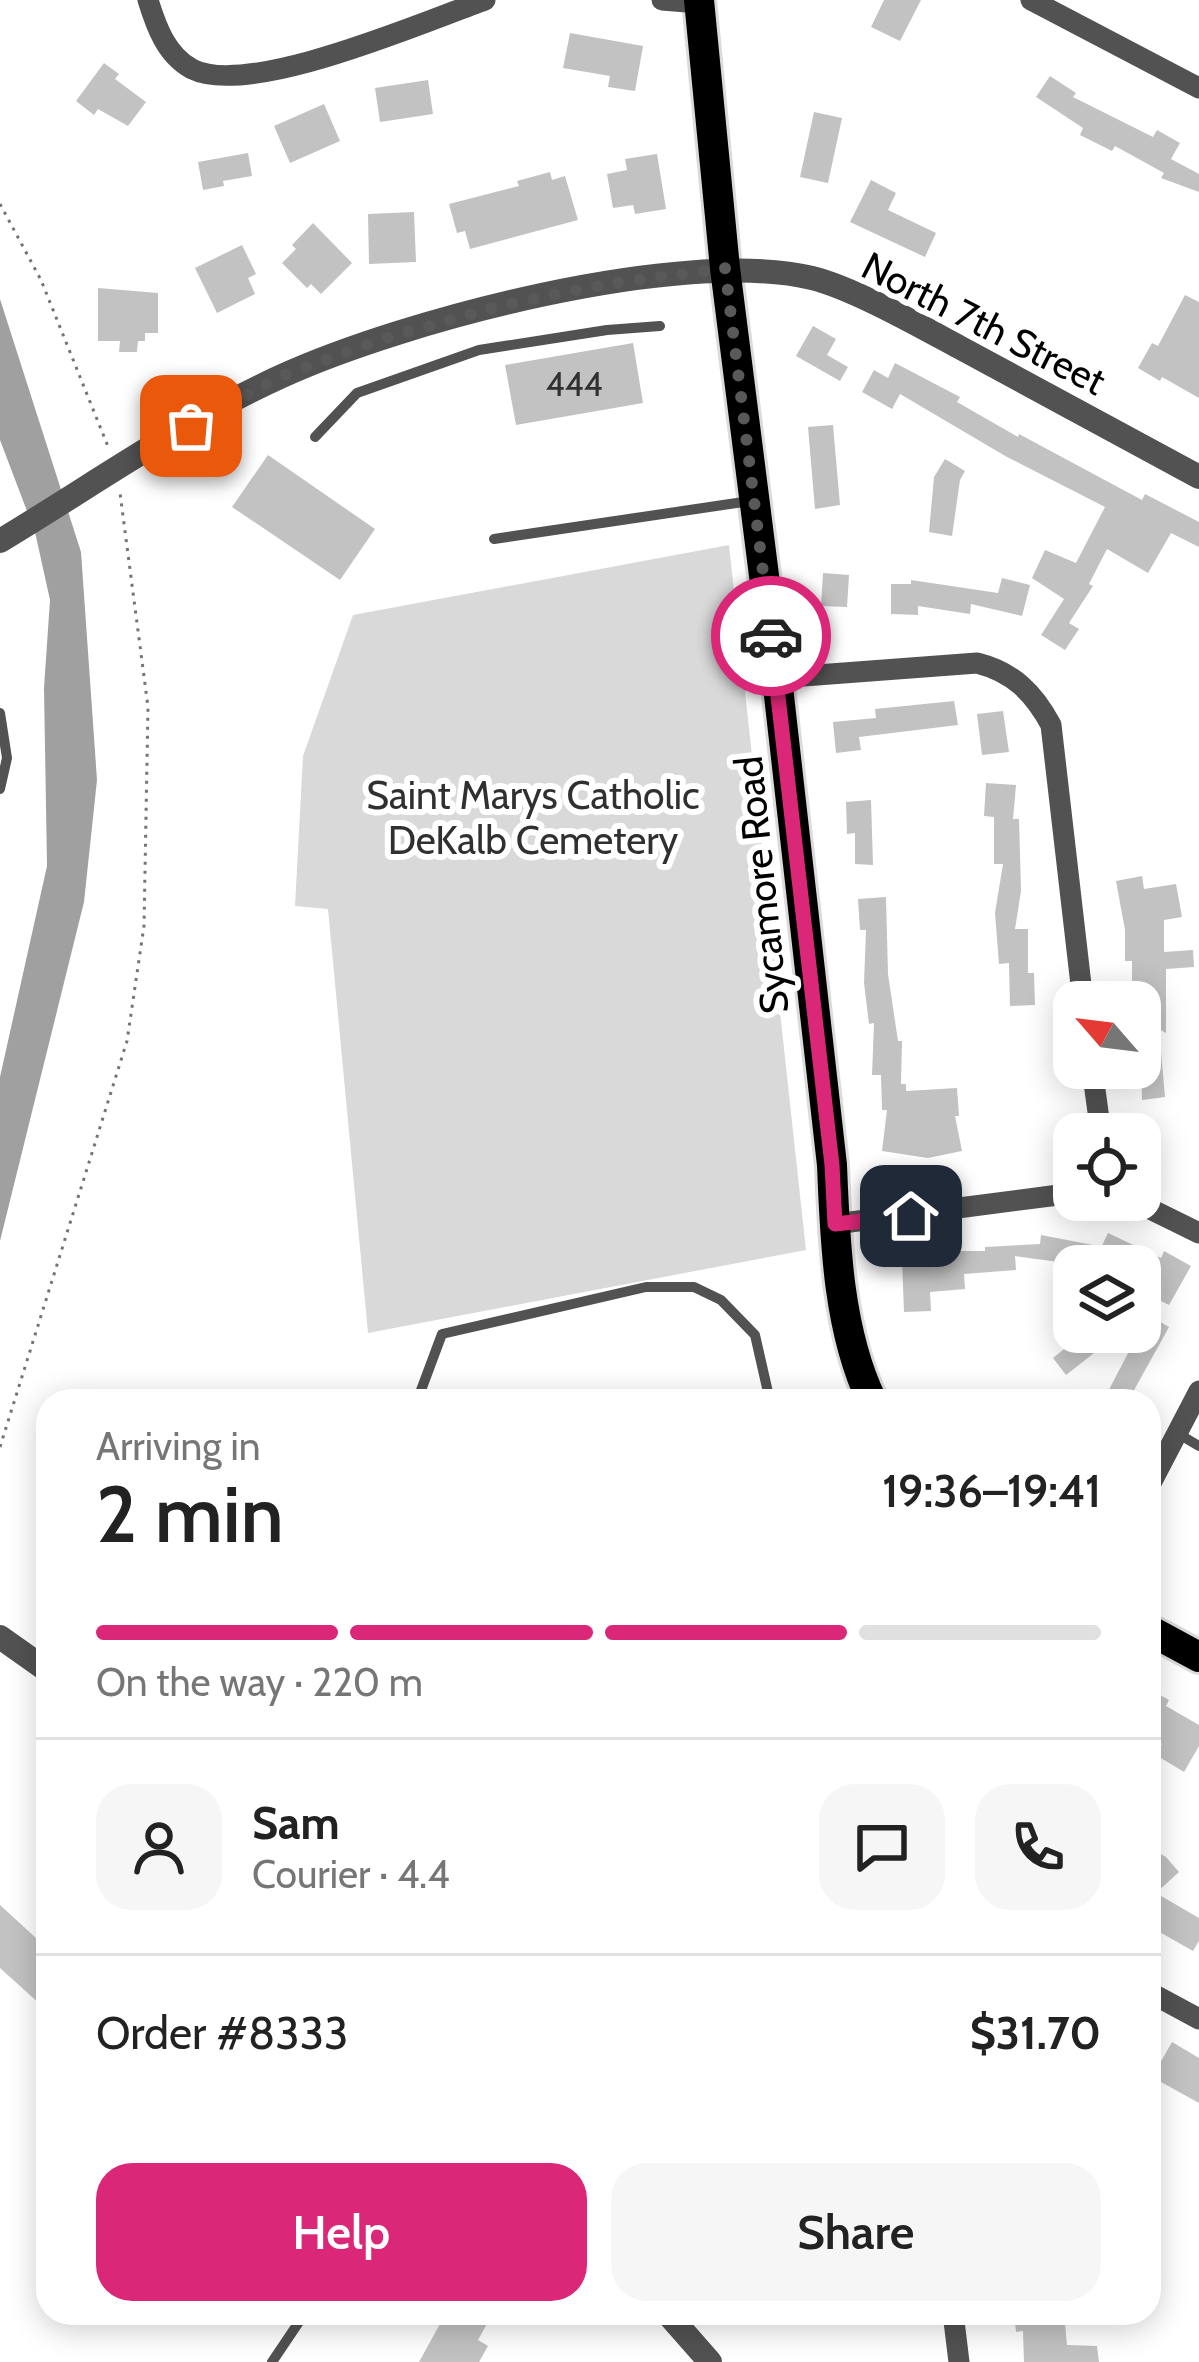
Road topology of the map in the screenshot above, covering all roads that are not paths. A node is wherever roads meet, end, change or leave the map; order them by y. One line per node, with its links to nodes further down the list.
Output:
1 (148, 0): 2 (street)
2 (485, 0)
3 (662, 0): 5 (street)
4 (1031, 0): 6 (street)
5 (699, 2): 7 (main road, Sycamore Road)
6 (1199, 88)
7 (725, 268): 10 (street, North 7th Street); 11 (main road, Sycamore Road); 13 (street, North 7th Street)
8 (660, 326): 9 (lane)
9 (315, 437)
10 (1199, 476)
11 (753, 500): 12 (lane); 14 (main road, Sycamore Road)
12 (494, 538)
13 (0, 541)
14 (777, 678): 17 (street); 20 (main road, Sycamore Road)
15 (0, 713): 16 (lane)
16 (0, 788)
17 (1081, 981)
18 (1053, 1196): 20 (street)
19 (1161, 1214): 21 (street)
20 (835, 1224): 24 (main road, Sycamore Road)
21 (1199, 1233)
22 (421, 1389): 23 (lane)
23 (767, 1389)
24 (868, 1389)
25 (1199, 1391): 26 (street)
26 (1177, 1433): 27 (lane); 28 (street)
27 (1199, 1446)
28 (1161, 1464)
29 (1161, 1636): 31 (main road)
30 (0, 1637): 32 (street)
31 (1199, 1657)
32 (36, 1662)
33 (1161, 1999): 34 (street)
34 (1199, 2018)
35 (297, 2325): 38 (lane)
36 (678, 2325): 39 (street)
37 (954, 2325): 40 (street)
38 (272, 2362)
39 (710, 2362)
40 (959, 2362)

